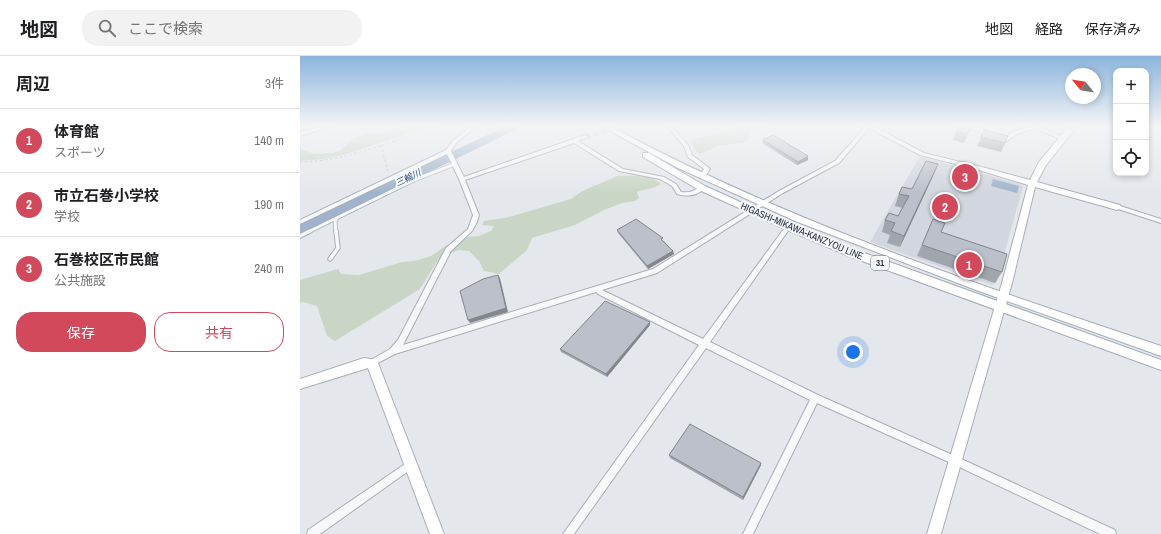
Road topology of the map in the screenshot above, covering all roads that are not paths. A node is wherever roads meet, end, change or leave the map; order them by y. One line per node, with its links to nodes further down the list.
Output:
1 (451, 148): 10 (street)
2 (553, 148): 14 (street)
3 (587, 148): 16 (street)
4 (637, 148): 16 (main road, HIGASHI-MIKAWA-KANZYOU LINE / 31)
5 (648, 148): 13 (main road, HIGASHI-MIKAWA-KANZYOU LINE / 31)
6 (687, 148): 13 (street)
7 (850, 148): 17 (street)
8 (911, 148): 12 (street)
9 (1054, 148): 15 (street)
10 (449, 152): 11 (street); 22 (street)
11 (454, 162): 14 (street); 20 (lane)
12 (963, 164): 15 (street)
13 (702, 177): 17 (main road, HIGASHI-MIKAWA-KANZYOU LINE / 31)
14 (462, 179): 30 (street)
15 (1032, 183): 18 (street); 27 (street)
16 (702, 188): 19 (main road, HIGASHI-MIKAWA-KANZYOU LINE / 31)
17 (762, 204): 19 (street); 27 (main road, HIGASHI-MIKAWA-KANZYOU LINE / 31)
18 (1118, 207): 21 (street)
19 (751, 211): 23 (main road, HIGASHI-MIKAWA-KANZYOU LINE / 31); 26 (street)
20 (337, 218): 24 (lane); 25 (lane)
21 (1161, 221)
22 (300, 222)
23 (788, 227): 28 (main road, HIGASHI-MIKAWA-KANZYOU LINE / 31); 29 (street)
24 (300, 236)
25 (330, 259)
26 (598, 289): 29 (street); 30 (street)
27 (1003, 295): 28 (street); 31 (main road, HIGASHI-MIKAWA-KANZYOU LINE / 31)
28 (999, 307): 33 (main road, HIGASHI-MIKAWA-KANZYOU LINE / 31); 36 (street)
29 (705, 343): 35 (street); 40 (street)
30 (393, 351): 32 (street)
31 (1161, 352)
32 (372, 363): 34 (street); 37 (street)
33 (1161, 365)
34 (300, 384)
35 (814, 398): 36 (street); 41 (street)
36 (954, 460): 42 (street); 43 (street)
37 (411, 464): 38 (street); 39 (street)
38 (312, 534)
39 (438, 534)
40 (568, 534)
41 (748, 534)
42 (934, 534)
43 (1111, 534)

